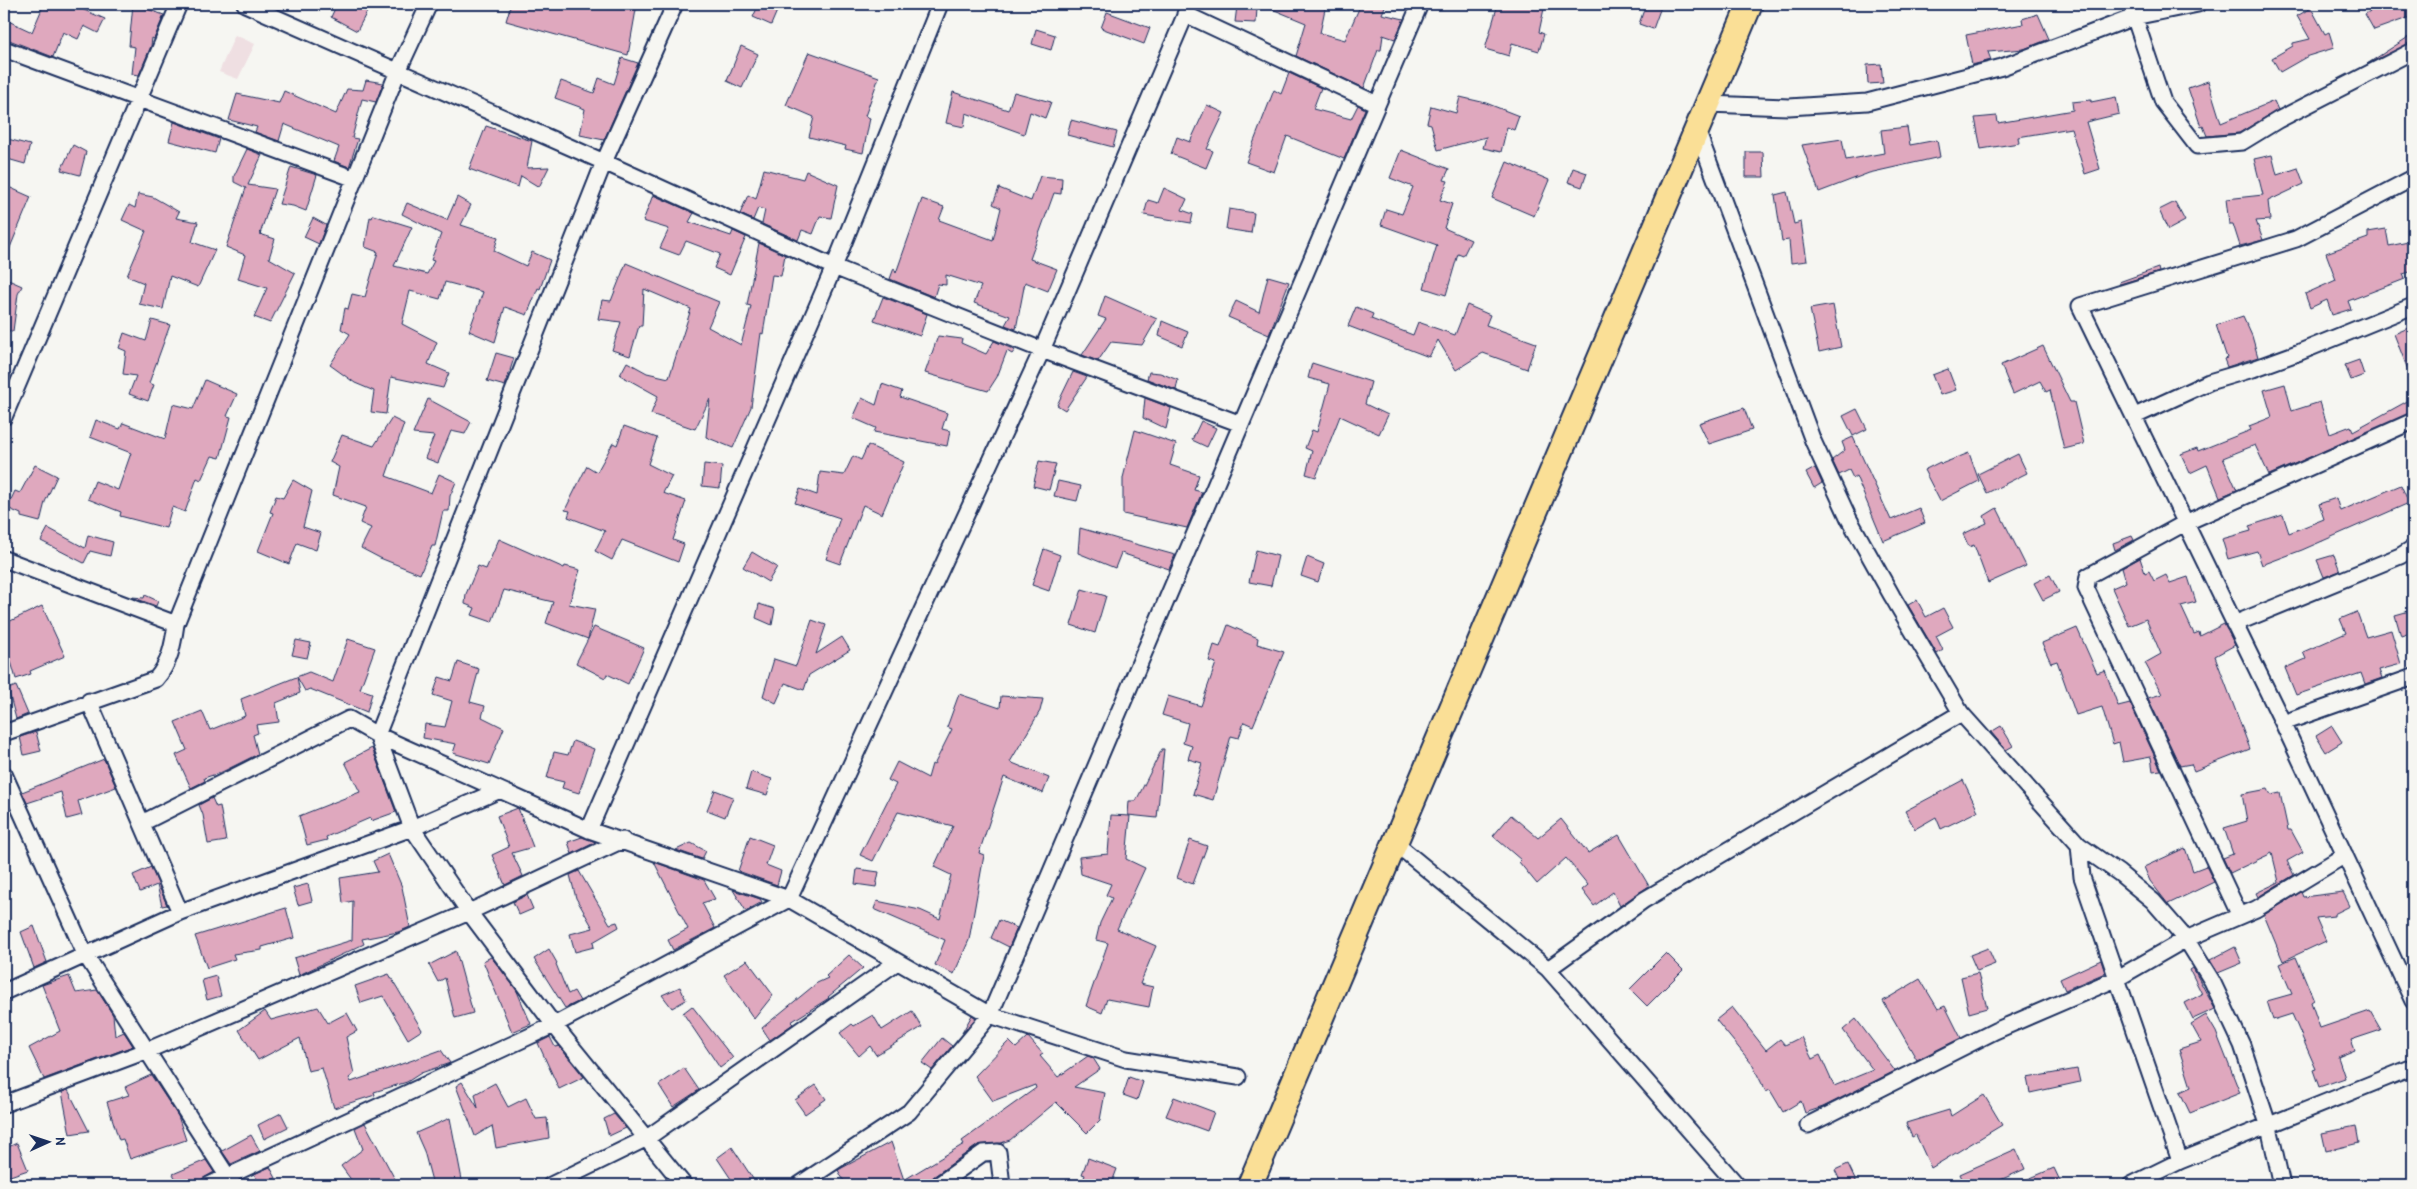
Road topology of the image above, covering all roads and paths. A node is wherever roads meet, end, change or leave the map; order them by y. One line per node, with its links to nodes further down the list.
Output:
1 (179, 4): 14 (street)
2 (245, 4): 13 (street)
3 (429, 4): 13 (street)
4 (675, 4): 18 (street)
5 (940, 4): 21 (street)
6 (1420, 4): 15 (street)
7 (1750, 4): 16 (main road)
8 (2198, 4): 10 (street)
9 (1188, 9): 15 (street); 23 (street)
10 (2132, 10): 12 (street); 16 (street)
11 (4, 49): 14 (street)
12 (2413, 51)
13 (398, 70): 18 (street); 20 (street)
14 (139, 98): 20 (street); 25 (street)
15 (1377, 104): 27 (street)
16 (1708, 104): 17 (main road)
17 (1697, 130): 35 (street); 45 (main road)
18 (604, 162): 21 (street); 38 (street)
19 (2413, 178): 24 (street)
20 (354, 179): 31 (street)
21 (834, 267): 23 (street); 43 (street)
22 (2413, 306): 24 (street)
23 (1042, 350): 27 (street); 48 (street)
24 (2135, 416): 28 (street)
25 (4, 417)
26 (2413, 421): 28 (street)
27 (1241, 424): 59 (street)
28 (2185, 524): 32 (street); 51 (street)
29 (2413, 548): 32 (street)
30 (4, 560): 31 (street)
31 (176, 624): 34 (street)
32 (2234, 624): 36 (street)
33 (2413, 677): 36 (street)
34 (89, 701): 37 (street); 41 (street)
35 (1961, 713): 46 (street); 55 (street)
36 (2283, 723): 47 (street)
37 (4, 733)
38 (377, 735): 40 (street); 41 (street); 42 (street)
39 (4, 774): 53 (street)
40 (500, 790): 42 (street); 43 (street)
41 (142, 823): 49 (street)
42 (412, 828): 49 (street); 50 (street)
43 (590, 830): 44 (street)
44 (623, 840): 48 (street); 50 (street)
45 (1395, 843): 55 (street); 76 (main road)
46 (2079, 845): 52 (street); 56 (street)
47 (2345, 855): 51 (street); 58 (street)
48 (789, 899): 54 (street); 60 (street)
49 (180, 912): 53 (street)
50 (469, 912): 60 (street); 61 (street)
51 (2240, 916): 52 (street)
52 (2186, 939): 56 (street); 66 (street)
53 (85, 954): 57 (street); 61 (street)
54 (897, 962): 59 (street); 67 (street)
55 (1548, 970): 77 (street)
56 (2118, 978): 65 (street); 68 (street)
57 (4, 992)
58 (2413, 1001)
59 (990, 1015): 63 (street); 73 (street)
60 (554, 1025): 67 (street); 69 (street)
61 (146, 1052): 64 (street); 69 (street)
62 (2413, 1067): 66 (street)
63 (1238, 1077)
64 (4, 1104)
65 (1808, 1125)
66 (2269, 1127): 68 (street); 79 (street)
67 (647, 1138): 71 (street); 72 (street)
68 (2180, 1161): 78 (street)
69 (230, 1180): 70 (street)
70 (209, 1185)
71 (551, 1185)
72 (684, 1185)
73 (799, 1185)
74 (938, 1185): 75 (street)
75 (1002, 1185)
76 (1250, 1185)
77 (1737, 1185)
78 (2131, 1185)
79 (2282, 1185)

